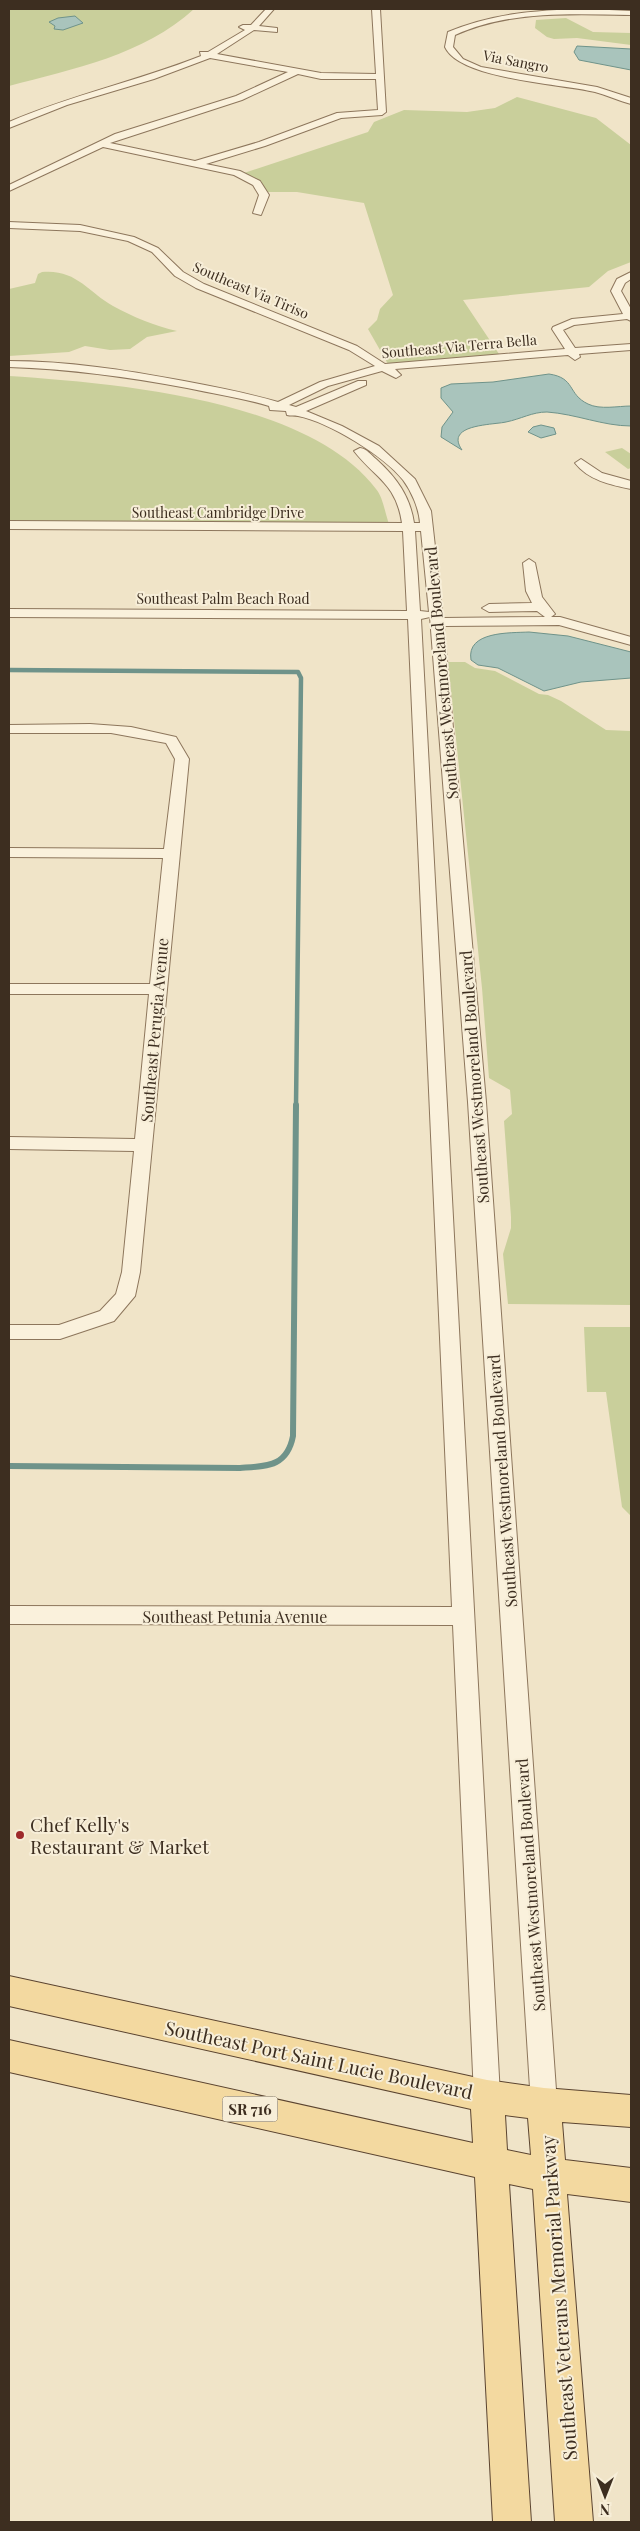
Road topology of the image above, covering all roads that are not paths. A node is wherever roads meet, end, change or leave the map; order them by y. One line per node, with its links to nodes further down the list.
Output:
1 (270, 9): 6 (street)
2 (376, 9): 12 (street)
3 (568, 10): 4 (street, Via Sangro); 15 (street, Via Sangro)
4 (631, 13)
5 (248, 17): 6 (street)
6 (251, 28): 7 (street); 10 (street)
7 (274, 30)
8 (223, 37): 9 (street)
9 (196, 53): 10 (street); 13 (street)
10 (209, 55): 11 (street); 14 (street)
11 (296, 72): 12 (street); 20 (street)
12 (380, 78): 21 (street)
13 (121, 81): 14 (street); 16 (street)
14 (131, 84): 17 (street)
15 (631, 101)
16 (36, 106): 17 (street); 18 (street)
17 (47, 109): 19 (street)
18 (9, 117)
19 (9, 125)
20 (102, 144): 21 (street); 22 (street)
21 (198, 163): 23 (street)
22 (9, 188)
23 (258, 213)
24 (9, 225): 31 (street, Southeast Via Tiriso)
25 (631, 275): 26 (street)
26 (630, 317): 29 (street)
27 (631, 346): 29 (street, Southeast Via Terra Bella)
28 (631, 353): 29 (street, Southeast Via Terra Bella)
29 (573, 354): 31 (street, Southeast Via Terra Bella); 33 (street, Southeast Via Terra Bella)
30 (9, 364): 34 (street, Southeast Westmoreland Boulevard)
31 (384, 367): 33 (street, Southeast Via Tiriso); 34 (street, Southeast Via Terra Bella)
32 (9, 371): 34 (street, Southeast Westmoreland Boulevard)
33 (396, 375): 35 (street, Southeast Via Terra Bella)
34 (273, 408): 35 (street, Southeast Westmoreland Boulevard)
35 (291, 413): 39 (street, Southeast Westmoreland Boulevard); 40 (street, Southeast Westmoreland Boulevard)
36 (581, 463): 37 (street)
37 (631, 485)
38 (9, 525): 40 (street, Southeast Cambridge Drive)
39 (427, 527): 40 (street, Southeast Cambridge Drive); 45 (street, Southeast Westmoreland Boulevard)
40 (409, 528): 44 (street, Southeast Westmoreland Boulevard)
41 (529, 563): 42 (street)
42 (540, 607): 45 (street); 46 (street)
43 (9, 613): 44 (street, Southeast Palm Beach Road)
44 (414, 615): 45 (street, Southeast Palm Beach Road); 59 (street, Southeast Westmoreland Boulevard)
45 (437, 615): 46 (street); 63 (street, Southeast Westmoreland Boulevard)
46 (560, 621): 47 (street)
47 (631, 641)
48 (9, 729): 49 (street)
49 (171, 740): 51 (street, Southeast Perugia Avenue)
50 (9, 853): 51 (street)
51 (170, 854): 53 (street, Southeast Perugia Avenue)
52 (9, 989): 53 (street)
53 (157, 989): 55 (street, Southeast Perugia Avenue)
54 (9, 1144): 55 (street)
55 (143, 1145): 56 (street, Southeast Perugia Avenue)
56 (107, 1316): 57 (street)
57 (9, 1332)
58 (9, 1615): 59 (street, Southeast Petunia Avenue)
59 (462, 1616): 62 (street, Southeast Westmoreland Boulevard)
60 (9, 1991): 62 (main road, Southeast Port Saint Lucie Boulevard)
61 (9, 2056): 65 (main road, SR 716)
62 (487, 2096): 63 (main road, Southeast Port Saint Lucie Boulevard); 65 (main road)
63 (544, 2104): 64 (main road, Southeast Port Saint Lucie Boulevard); 66 (main road, Southeast Veterans Memorial Parkway)
64 (631, 2111)
65 (490, 2164): 66 (main road, SR 716); 68 (main road)
66 (549, 2175): 67 (main road, SR 716); 69 (main road, Southeast Veterans Memorial Parkway)
67 (631, 2185)
68 (512, 2522)
69 (574, 2522)

